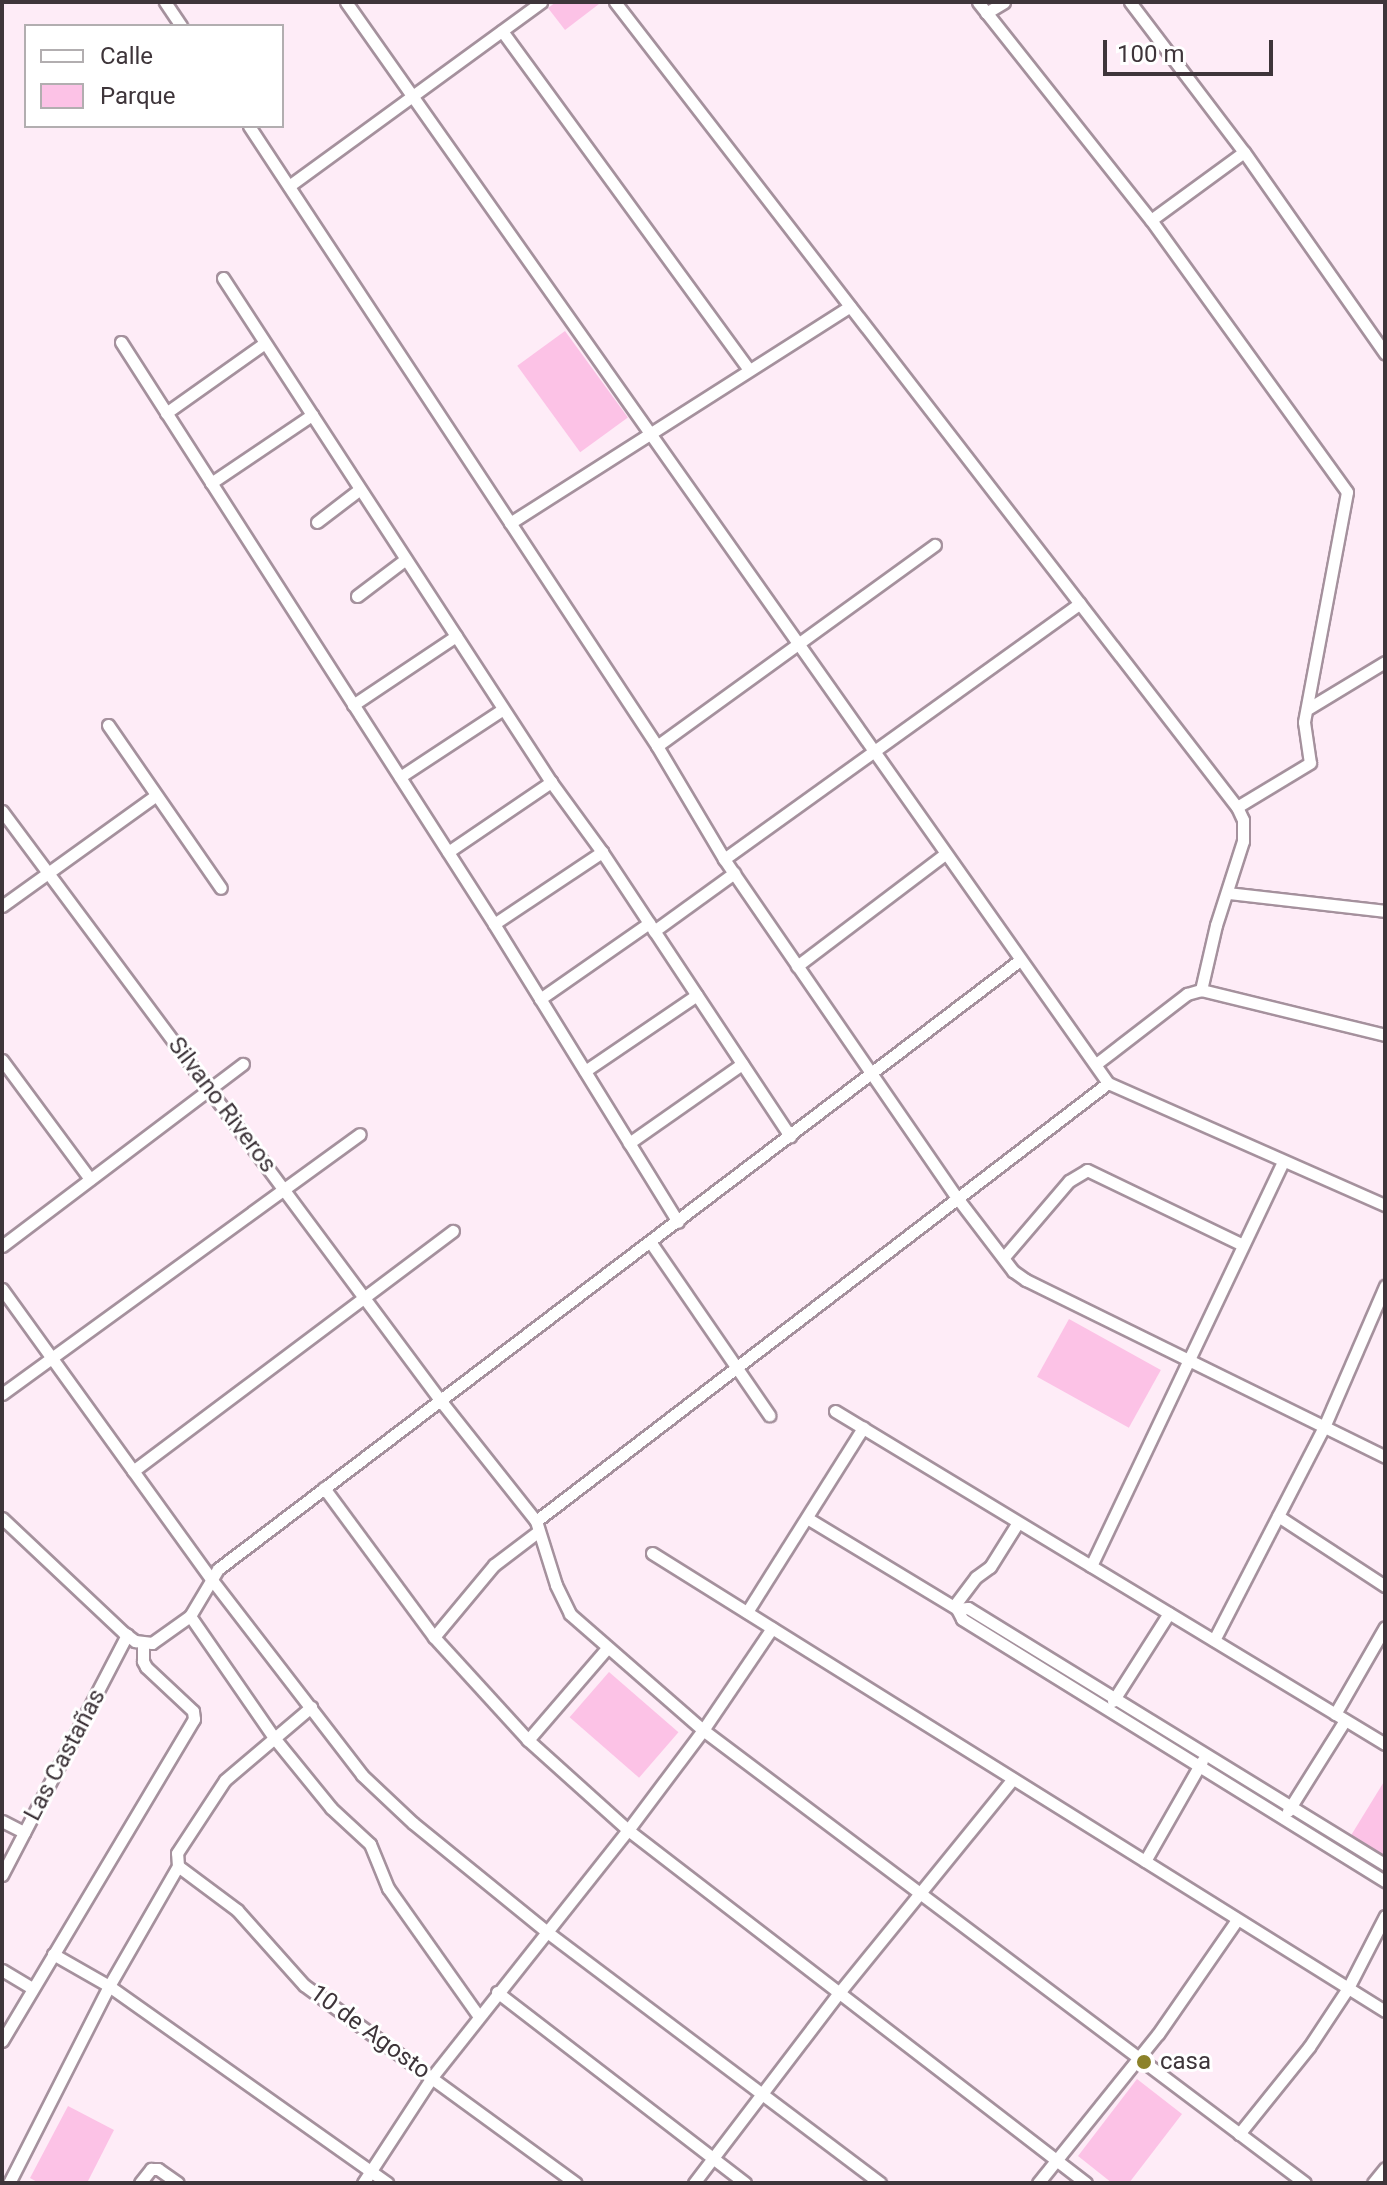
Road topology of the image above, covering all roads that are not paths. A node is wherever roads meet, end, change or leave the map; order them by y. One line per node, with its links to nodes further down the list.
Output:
1 (165, 2): 9 (street)
2 (346, 2): 11 (street)
3 (541, 2): 10 (street)
4 (615, 2): 17 (street)
5 (978, 2): 8 (street)
6 (1004, 2): 8 (street)
7 (1130, 2): 13 (street)
8 (986, 13): 15 (street)
9 (180, 24)
10 (502, 31): 11 (street); 21 (street)
11 (413, 97): 14 (street); 24 (street)
12 (250, 128): 14 (street)
13 (1244, 152): 15 (street); 20 (street)
14 (289, 186): 28 (street)
15 (1151, 220): 37 (street)
16 (223, 278): 19 (street)
17 (850, 306): 21 (street); 32 (street)
18 (121, 342): 22 (street)
19 (265, 343): 22 (street); 23 (street)
20 (1385, 353)
21 (749, 370): 24 (street)
22 (166, 413): 25 (street)
23 (312, 415): 25 (street); 26 (street)
24 (651, 433): 28 (street); 34 (street)
25 (211, 483): 36 (street)
26 (360, 489): 27 (street); 30 (street)
27 (317, 522)
28 (510, 523): 40 (street)
29 (935, 545): 34 (street)
30 (406, 559): 31 (street); 33 (street)
31 (357, 596)
32 (1080, 603): 41 (street); 45 (street)
33 (456, 636): 36 (street); 38 (street)
34 (799, 643): 40 (street); 41 (street)
35 (1385, 662): 37 (street)
36 (353, 705): 42 (street)
37 (1309, 708): 45 (street)
38 (503, 709): 42 (street); 43 (street)
39 (108, 725): 44 (street)
40 (657, 746): 50 (street)
41 (874, 750): 49 (street); 50 (street)
42 (400, 777): 47 (street)
43 (551, 782): 47 (street); 48 (street)
44 (155, 796): 51 (street); 53 (street)
45 (1237, 807): 54 (street)
46 (2, 811): 51 (street, Silvano Riveros)
47 (448, 852): 57 (street)
48 (602, 852): 57 (street); 58 (street)
49 (944, 855): 59 (street); 60 (street)
50 (724, 859): 52 (street)
51 (49, 872): 55 (street); 72 (street, Silvano Riveros)
52 (734, 873): 58 (street); 60 (street)
53 (221, 888)
54 (1228, 893): 56 (street); 61 (street)
55 (2, 906)
56 (1385, 911)
57 (494, 924): 63 (street)
58 (652, 927): 62 (street); 63 (street)
59 (1020, 960): 68 (street); 69 (street)
60 (797, 966): 69 (street)
61 (1201, 990): 64 (street); 68 (street)
62 (697, 995): 67 (street); 70 (street)
63 (540, 999): 70 (street)
64 (1385, 1035)
65 (2, 1060): 77 (street)
66 (243, 1064): 72 (street)
67 (742, 1064): 74 (street); 75 (street)
68 (1096, 1064): 71 (street)
69 (872, 1070): 74 (street); 79 (street)
70 (585, 1071): 75 (street)
71 (1108, 1083): 76 (street); 79 (street)
72 (209, 1088): 77 (street); 78 (street, Silvano Riveros)
73 (360, 1134): 78 (street)
74 (790, 1136): 81 (street)
75 (629, 1143): 81 (street)
76 (1283, 1161): 80 (street); 84 (street)
77 (90, 1179): 85 (street)
78 (285, 1189): 89 (street, Silvano Riveros); 90 (street)
79 (958, 1199): 86 (street); 92 (street)
80 (1385, 1205)
81 (678, 1222): 83 (street)
82 (453, 1231): 89 (street)
83 (651, 1243): 92 (street); 94 (street)
84 (1243, 1245): 86 (street); 91 (street)
85 (2, 1246)
86 (1004, 1257): 91 (street)
87 (1385, 1286): 97 (street)
88 (2, 1289): 90 (street)
89 (365, 1296): 94 (street, Silvano Riveros); 100 (street)
90 (53, 1360): 93 (street); 100 (street)
91 (1190, 1360): 97 (street); 108 (street)
92 (737, 1368): 96 (street); 106 (street)
93 (2, 1394)
94 (440, 1400): 101 (street); 106 (street, Silvano Riveros)
95 (835, 1411): 98 (street)
96 (769, 1415)
97 (1324, 1427): 99 (street); 102 (street)
98 (863, 1428): 104 (street); 105 (street)
99 (1385, 1457)
100 (133, 1471): 109 (street)
101 (324, 1488): 109 (street); 118 (street)
102 (1278, 1516): 110 (street); 119 (street)
103 (2, 1518): 117 (street)
104 (807, 1518): 111 (street); 112 (street)
105 (1017, 1524): 108 (street); 111 (street)
106 (538, 1526): 118 (street); 121 (street)
107 (652, 1553): 112 (street)
108 (1091, 1566): 113 (street)
109 (212, 1580): 114 (street); 123 (street)
110 (1385, 1586)
111 (956, 1608): 122 (street)
112 (747, 1612): 116 (street)
113 (1169, 1613): 119 (street); 122 (street)
114 (190, 1616): 120 (street); 126 (street)
115 (1385, 1627): 124 (street)
116 (772, 1628): 125 (street); 130 (street)
117 (127, 1635): 120 (street); 134 (street, Las Castañas)
118 (434, 1637): 127 (street)
119 (1214, 1640): 124 (street)
120 (143, 1643): 144 (street)
121 (607, 1648): 125 (street); 127 (street)
122 (1112, 1704): 129 (street)
123 (311, 1707): 126 (street); 143 (street)
124 (1340, 1717): 128 (street); 131 (street)
125 (703, 1730): 133 (street); 140 (street)
126 (275, 1739): 137 (street); 152 (street)
127 (528, 1740): 133 (street)
128 (1385, 1744)
129 (1202, 1761): 131 (street); 135 (street)
130 (1013, 1779): 135 (street); 140 (street)
131 (1287, 1813): 136 (street); 139 (street)
132 (2, 1821): 134 (street)
133 (628, 1830): 143 (street); 150 (street)
134 (24, 1832): 138 (street, Las Castañas)
135 (1145, 1861): 142 (street)
136 (1385, 1865)
137 (178, 1866): 146 (street); 155 (street, 10 de Agosto)
138 (2, 1875)
139 (1385, 1881)
140 (919, 1895): 150 (street); 154 (street)
141 (1385, 1916): 148 (street)
142 (1237, 1920): 148 (street); 154 (street)
143 (547, 1932): 149 (street); 156 (street)
144 (53, 1954): 146 (street); 147 (street)
145 (2, 1970): 147 (street)
146 (109, 1986): 161 (street); 162 (street)
147 (32, 1988): 153 (street)
148 (1348, 1988): 151 (street); 157 (street)
149 (497, 1992): 152 (street); 158 (street)
150 (838, 1994): 156 (street); 159 (street)
151 (1385, 2011)
152 (478, 2015): 155 (street)
153 (2, 2041)
154 (1136, 2059): 157 (street); 159 (street)
155 (432, 2077): 161 (street); 167 (street, 10 de Agosto)
156 (761, 2095): 158 (street); 170 (street)
157 (1239, 2134): 173 (street)
158 (713, 2159): 168 (street); 169 (street)
159 (1056, 2160): 171 (street); 172 (street)
160 (1385, 2168): 174 (street)
161 (371, 2171): 165 (street); 166 (street)
162 (9, 2183)
163 (140, 2183): 164 (street)
164 (178, 2183)
165 (363, 2183)
166 (387, 2183)
167 (576, 2183)
168 (694, 2183)
169 (745, 2183)
170 (880, 2183)
171 (1038, 2183)
172 (1086, 2183)
173 (1305, 2183)
174 (1373, 2183)

